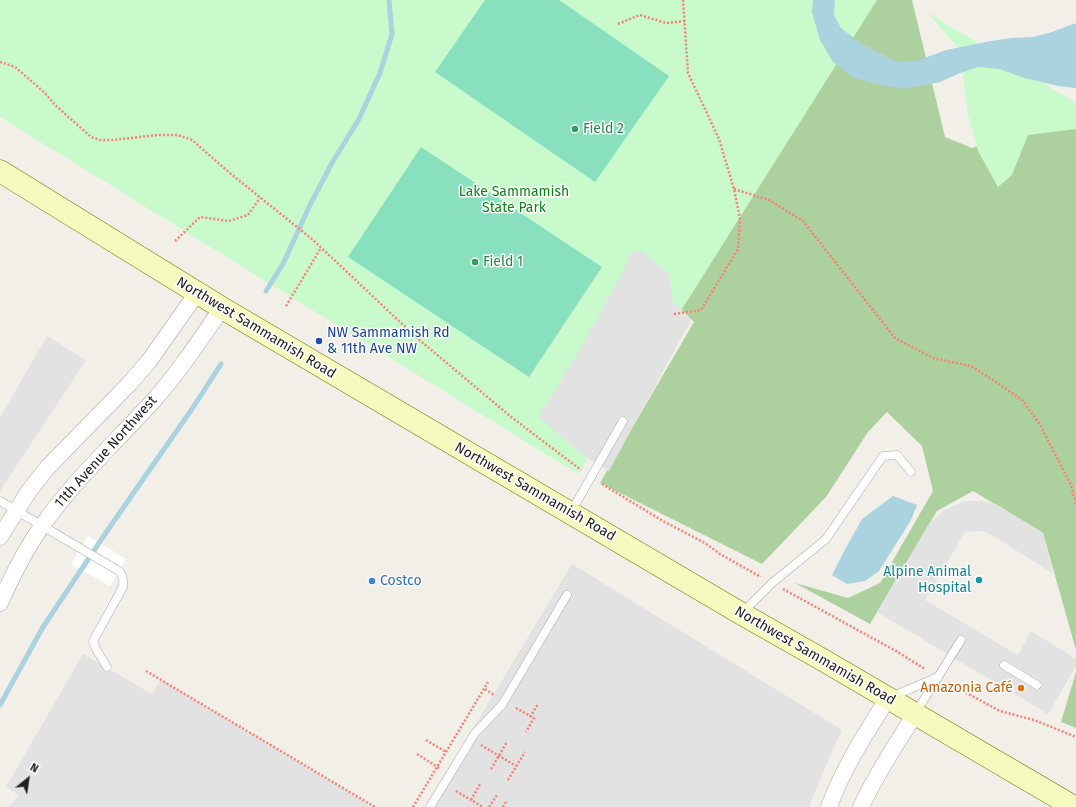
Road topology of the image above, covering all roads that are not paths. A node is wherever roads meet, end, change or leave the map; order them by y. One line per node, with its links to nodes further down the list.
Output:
1 (0, 171): 2 (main road, Northwest Sammamish Road)
2 (197, 293): 3 (main road, Northwest Sammamish Road); 7 (street, 11th Avenue Northwest)
3 (222, 308): 8 (main road, Northwest Sammamish Road); 9 (street, 11th Avenue Northwest)
4 (623, 421): 8 (lane)
5 (911, 472): 13 (lane)
6 (0, 501): 7 (lane)
7 (16, 510): 9 (lane); 10 (street, 11th Avenue Northwest)
8 (570, 512): 13 (main road, Northwest Sammamish Road)
9 (42, 526): 12 (street, 11th Avenue Northwest); 16 (lane)
10 (0, 537)
11 (568, 595): 21 (lane)
12 (0, 603)
13 (742, 614): 19 (main road, Northwest Sammamish Road)
14 (961, 640): 17 (lane)
15 (1004, 665): 18 (lane)
16 (107, 667)
17 (938, 677): 19 (lane); 20 (lane)
18 (1038, 685)
19 (888, 698): 20 (main road, Northwest Sammamish Road); 22 (street)
20 (915, 714): 23 (street); 24 (main road, Northwest Sammamish Road)
21 (430, 807)
22 (828, 807)
23 (861, 807)
24 (1074, 807)

